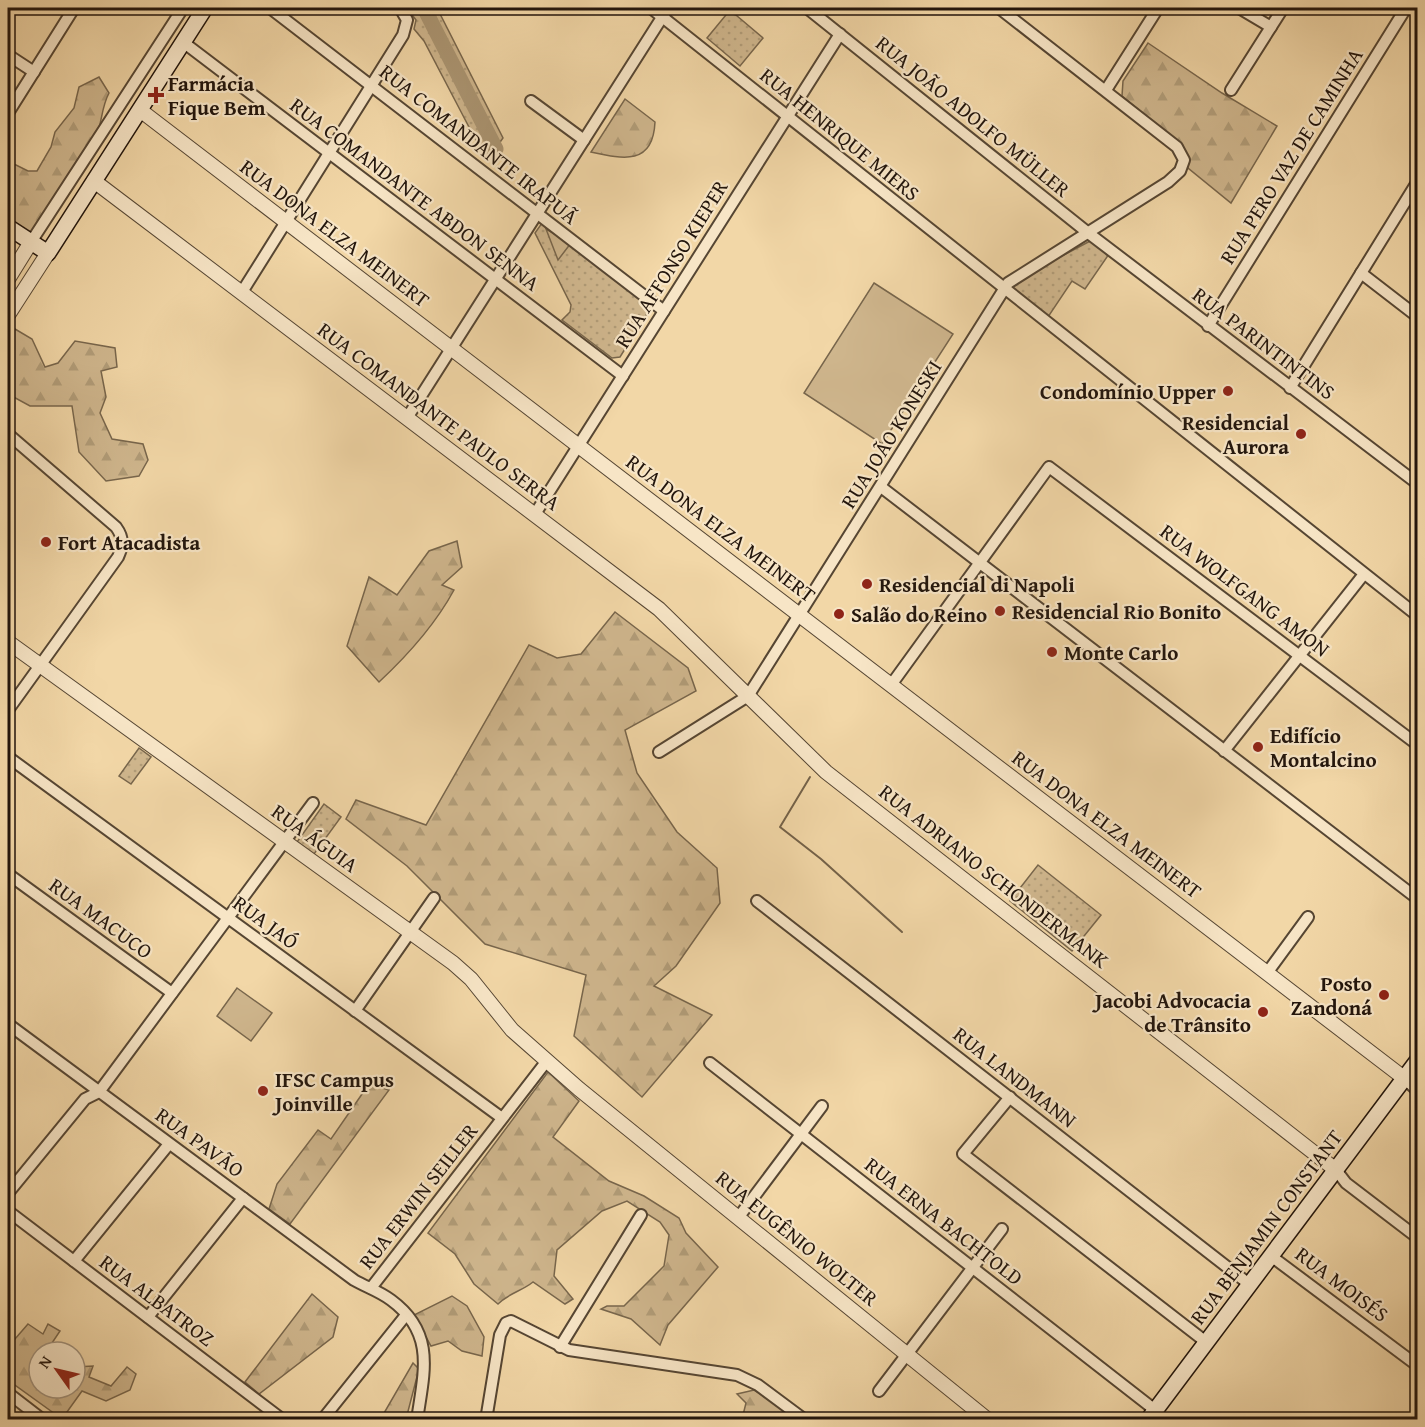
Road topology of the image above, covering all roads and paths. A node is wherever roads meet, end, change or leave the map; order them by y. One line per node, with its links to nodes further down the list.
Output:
1 (74, 8): 19 (street)
2 (183, 8): 35 (street)
3 (205, 8): 17 (main road)
4 (270, 8): 20 (street, RUA COMANDANTE IRAPUÃ)
5 (400, 8): 20 (street)
6 (651, 8): 13 (street, RUA HENRIQUE MIERS)
7 (807, 8): 16 (street, RUA JOÃO ADOLFO MÜLLER)
8 (999, 8): 14 (street)
9 (1158, 8): 21 (street)
10 (1239, 8): 15 (street)
11 (1283, 8): 15 (street)
12 (1406, 8): 45 (street, RUA PERO VAZ DE CAMINHA)
13 (665, 12): 26 (street, RUA HENRIQUE MIERS); 27 (street)
14 (1014, 12): 21 (street)
15 (1271, 27): 22 (street)
16 (840, 34): 26 (street, RUA AFFONSO KIEPER); 34 (street, RUA JOÃO ADOLFO MÜLLER)
17 (183, 42): 24 (main road); 28 (street, RUA COMANDANTE ABDON SENNA)
18 (8, 55): 19 (street)
19 (34, 72): 25 (street)
20 (371, 86): 28 (street); 31 (street, RUA COMANDANTE IRAPUÃ)
21 (1106, 90): 34 (street, RUA JOÃO KONESKI)
22 (1231, 90)
23 (531, 101): 27 (street)
24 (140, 110): 29 (main road); 32 (street, RUA DONA ELZA MEINERT)
25 (8, 113)
26 (787, 116): 40 (street, RUA HENRIQUE MIERS); 42 (street, RUA AFFONSO KIEPER)
27 (584, 140): 31 (street)
28 (329, 153): 32 (street); 39 (street, RUA COMANDANTE ABDON SENNA)
29 (94, 181): 36 (main road); 41 (street, RUA COMANDANTE PAULO SERRA)
30 (1418, 181): 37 (street)
31 (537, 213): 39 (street); 42 (street, RUA COMANDANTE IRAPUÃ)
32 (286, 222): 41 (street); 46 (street, RUA DONA ELZA MEINERT)
33 (8, 228): 35 (main road)
34 (1087, 232): 40 (street, RUA JOÃO KONESKI); 45 (street, RUA PARINTINTINS)
35 (31, 242): 36 (main road); 38 (street)
36 (48, 253): 43 (street)
37 (1361, 273): 44 (street); 48 (street)
38 (8, 279)
39 (495, 279): 46 (street); 47 (street, RUA COMANDANTE ABDON SENNA)
40 (1005, 291): 53 (street, RUA JOÃO KONESKI); 56 (street, RUA HENRIQUE MIERS)
41 (242, 292): 49 (street, RUA COMANDANTE PAULO SERRA)
42 (664, 311): 47 (street, RUA AFFONSO KIEPER)
43 (8, 315)
44 (1418, 317)
45 (1208, 326): 48 (street, RUA PARINTINTINS)
46 (451, 348): 49 (street); 51 (street, RUA DONA ELZA MEINERT)
47 (623, 376): 51 (street, RUA AFFONSO KIEPER)
48 (1290, 388): 52 (street, RUA PARINTINTINS)
49 (407, 418): 54 (street, RUA COMANDANTE PAULO SERRA)
50 (8, 434): 61 (street)
51 (579, 446): 54 (street, RUA AFFONSO KIEPER); 57 (street, RUA DONA ELZA MEINERT)
52 (1418, 484)
53 (881, 487): 55 (street); 57 (street, RUA JOÃO KONESKI)
54 (535, 514): 63 (street, RUA COMANDANTE PAULO SERRA)
55 (979, 563): 60 (street, RUA WOLFGANG AMON); 62 (street); 66 (street)
56 (1364, 574): 58 (street, RUA HENRIQUE MIERS); 60 (street)
57 (800, 615): 62 (street, RUA DONA ELZA MEINERT); 63 (street, RUA JOÃO KONESKI)
58 (1418, 616)
59 (8, 642): 61 (street, RUA ÁGUIA)
60 (1300, 655): 65 (street, RUA WOLFGANG AMON); 66 (street)
61 (40, 665): 64 (street); 70 (street, RUA ÁGUIA)
62 (891, 685): 78 (street, RUA DONA ELZA MEINERT)
63 (748, 696): 67 (street, RUA JOÃO KONESKI); 94 (street, RUA ADRIANO SCHONDERMANK)
64 (8, 710)
65 (1418, 745)
66 (1224, 751): 73 (street)
67 (659, 752)
68 (8, 757): 76 (street, RUA JAÓ)
69 (313, 803): 70 (street)
70 (285, 842): 76 (street); 77 (street, RUA ÁGUIA)
71 (8, 874): 79 (street, RUA MACUCO)
72 (434, 898): 77 (street)
73 (1418, 899)
74 (757, 901): 89 (street, RUA LANDMANN)
75 (1308, 917): 78 (street)
76 (228, 918): 79 (street); 80 (street, RUA JAÓ)
77 (410, 932): 80 (street); 83 (street, RUA ÁGUIA)
78 (1267, 973): 85 (street, RUA DONA ELZA MEINERT)
79 (172, 993): 88 (street)
80 (355, 1011): 91 (street, RUA JAÓ)
81 (8, 1024): 88 (street, RUA PAVÃO)
82 (1418, 1060): 85 (main road, RUA BENJAMIN CONSTANT)
83 (546, 1062): 86 (street, RUA ÁGUIA); 91 (street, RUA ERWIN SEILLER)
84 (710, 1063): 92 (street, RUA ERNA BACHTOLD)
85 (1404, 1078): 87 (street, RUA DONA ELZA MEINERT); 94 (main road, RUA BENJAMIN CONSTANT)
86 (579, 1089): 99 (street, RUA EUGÊNIO WOLTER)
87 (1418, 1091)
88 (99, 1092): 93 (street, RUA PAVÃO); 95 (street)
89 (1010, 1097): 105 (street, RUA LANDMANN); 109 (street)
90 (822, 1106): 92 (street)
91 (502, 1118): 106 (street, RUA ERWIN SEILLER)
92 (801, 1134): 99 (street); 104 (street, RUA ERNA BACHTOLD)
93 (169, 1144): 96 (street, RUA PAVÃO); 103 (street)
94 (1336, 1170): 101 (street, RUA ADRIANO SCHONDERMANK); 102 (main road, RUA BENJAMIN CONSTANT)
95 (8, 1193)
96 (243, 1198): 106 (street, RUA PAVÃO); 108 (street)
97 (8, 1211): 103 (street, RUA ALBATROZ)
98 (641, 1215): 110 (street)
99 (738, 1218): 111 (street, RUA EUGÊNIO WOLTER)
100 (1002, 1229): 104 (street)
101 (1418, 1238)
102 (1271, 1256): 105 (main road, RUA BENJAMIN CONSTANT); 112 (street, RUA MOISÉS)
103 (74, 1261): 108 (street, RUA ALBATROZ)
104 (973, 1268): 111 (street); 115 (street, RUA ERNA BACHTOLD)
105 (1250, 1284): 109 (main road, RUA BENJAMIN CONSTANT)
106 (371, 1288): 107 (street, RUA ERWIN SEILLER)
107 (406, 1315): 118 (street); 119 (street, RUA ERWIN SEILLER)
108 (148, 1317): 117 (street, RUA ALBATROZ)
109 (1206, 1342): 115 (main road, RUA BENJAMIN CONSTANT)
110 (560, 1347): 120 (street); 121 (street)
111 (907, 1354): 113 (street); 122 (street, RUA EUGÊNIO WOLTER)
112 (1418, 1366)
113 (879, 1391)
114 (8, 1393): 116 (street)
115 (1151, 1415)
116 (43, 1419)
117 (283, 1419)
118 (322, 1419)
119 (417, 1419)
120 (486, 1419)
121 (805, 1419)
122 (988, 1419)

